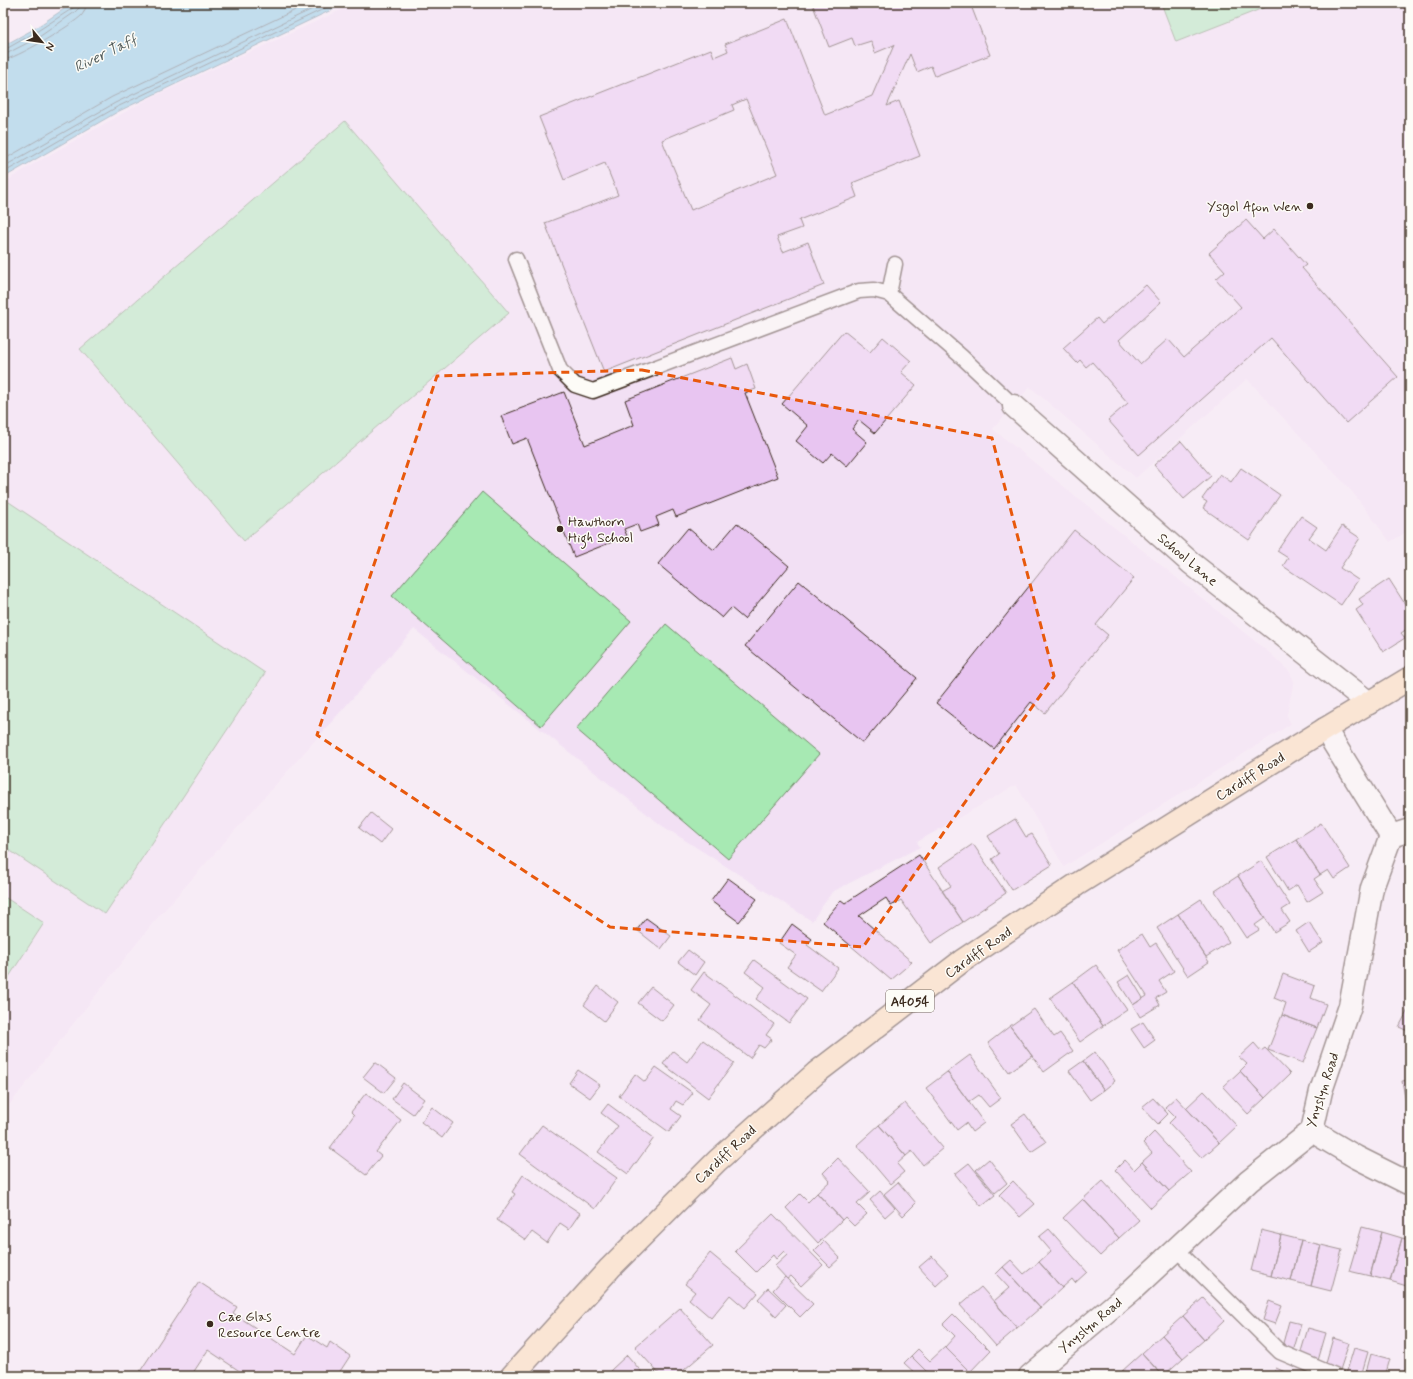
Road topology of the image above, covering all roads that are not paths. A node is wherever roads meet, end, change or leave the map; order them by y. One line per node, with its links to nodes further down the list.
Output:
1 (516, 259): 3 (lane)
2 (896, 264): 3 (lane)
3 (889, 294): 4 (lane)
4 (1014, 406): 6 (street, School Lane)
5 (1410, 678): 6 (main road, A4054)
6 (1369, 703): 7 (main road, Cardiff Road / A4054)
7 (1325, 729): 8 (street, Ynyslyn Road); 13 (main road, Cardiff Road / A4054)
8 (1400, 833): 9 (street, Ynyslyn Road)
9 (1312, 1131): 10 (street); 11 (street, Ynyslyn Road)
10 (1410, 1184)
11 (1176, 1249): 12 (street, Ynyslyn Road); 14 (lane)
12 (1036, 1374)
13 (512, 1376)
14 (1337, 1376)

